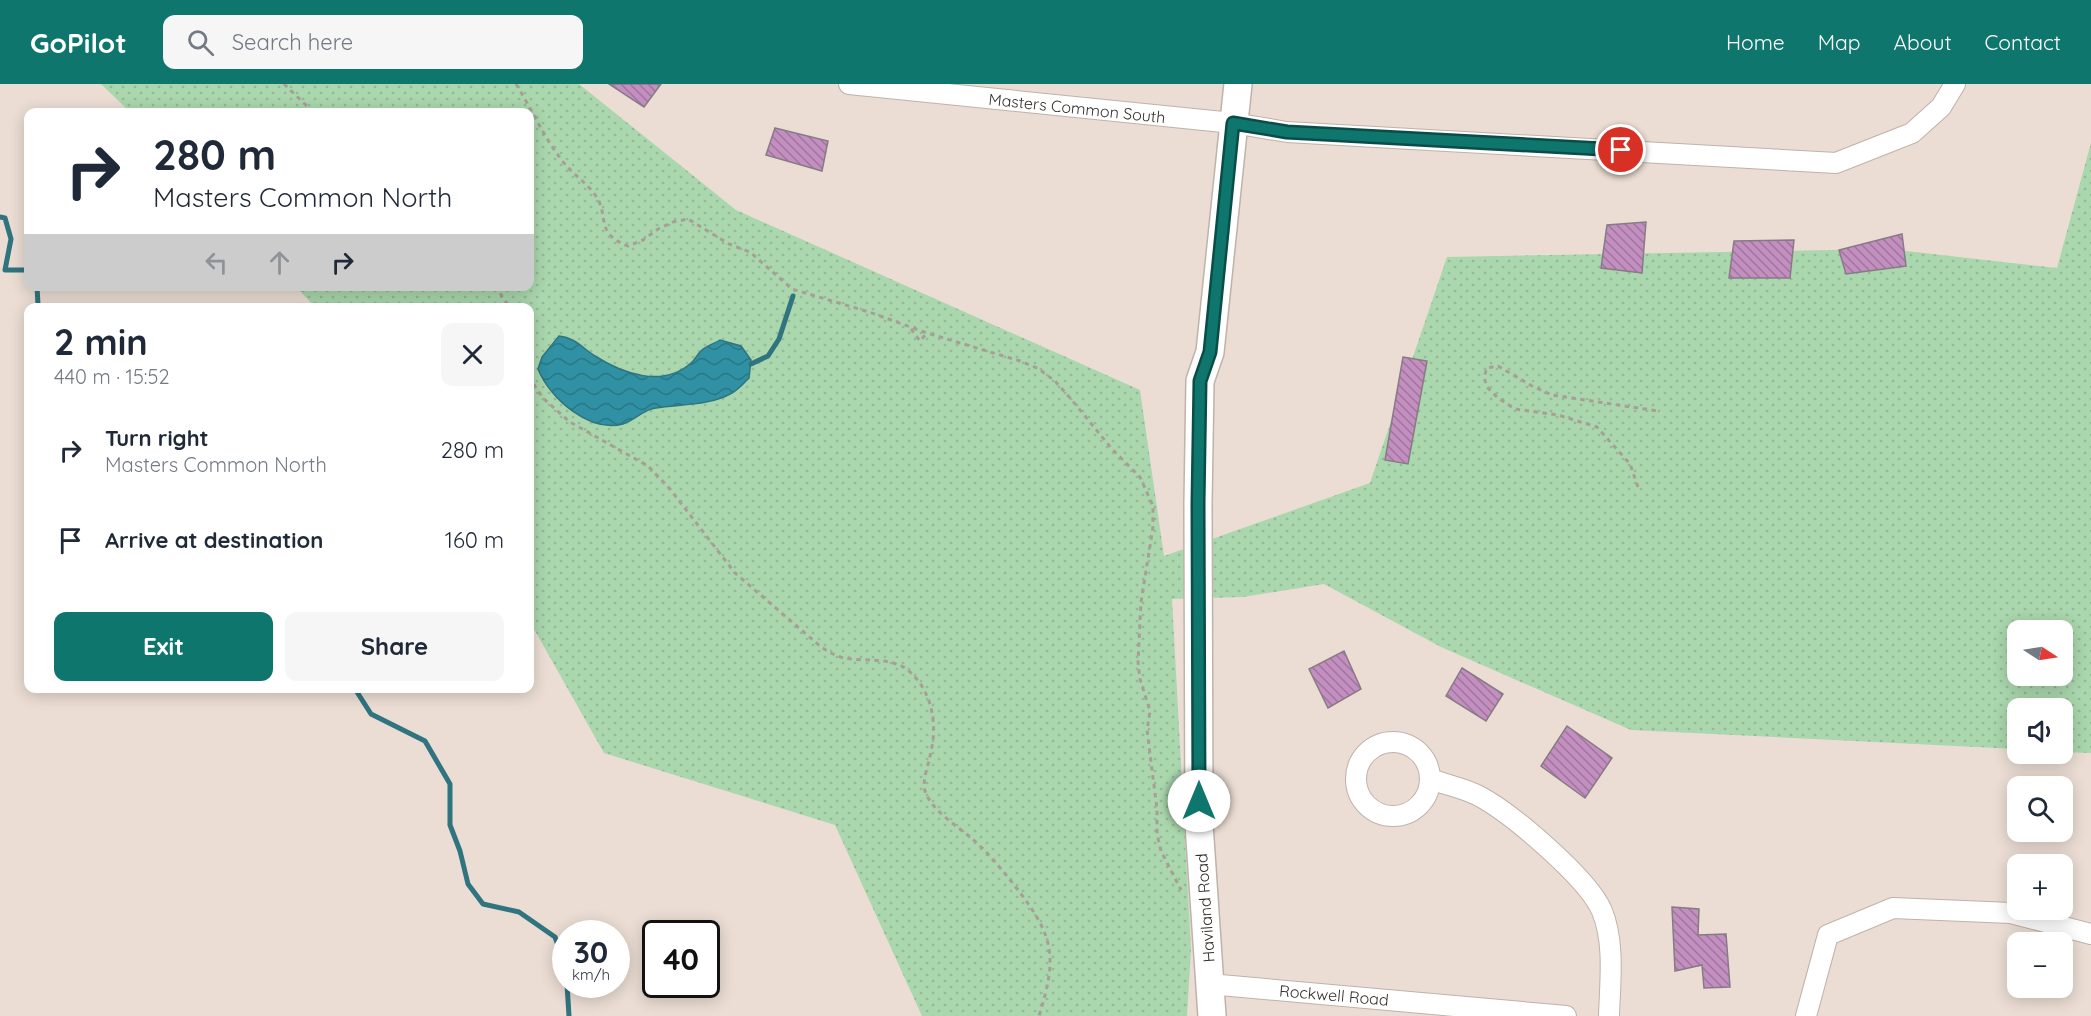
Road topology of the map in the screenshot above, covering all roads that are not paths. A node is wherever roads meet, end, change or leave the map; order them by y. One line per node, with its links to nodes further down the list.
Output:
1 (849, 84): 4 (street, Masters Common South)
2 (1238, 84): 4 (street, Haviland Road)
3 (1955, 84): 4 (street, Masters Common South)
4 (1233, 123): 7 (street, Haviland Road)
5 (1431, 780): 10 (street)
6 (2091, 934): 11 (street)
7 (1209, 984): 8 (street, Haviland Road); 9 (street, Rockwell Road)
8 (1212, 1016)
9 (1566, 1016)
10 (1609, 1016)
11 (1806, 1016)

